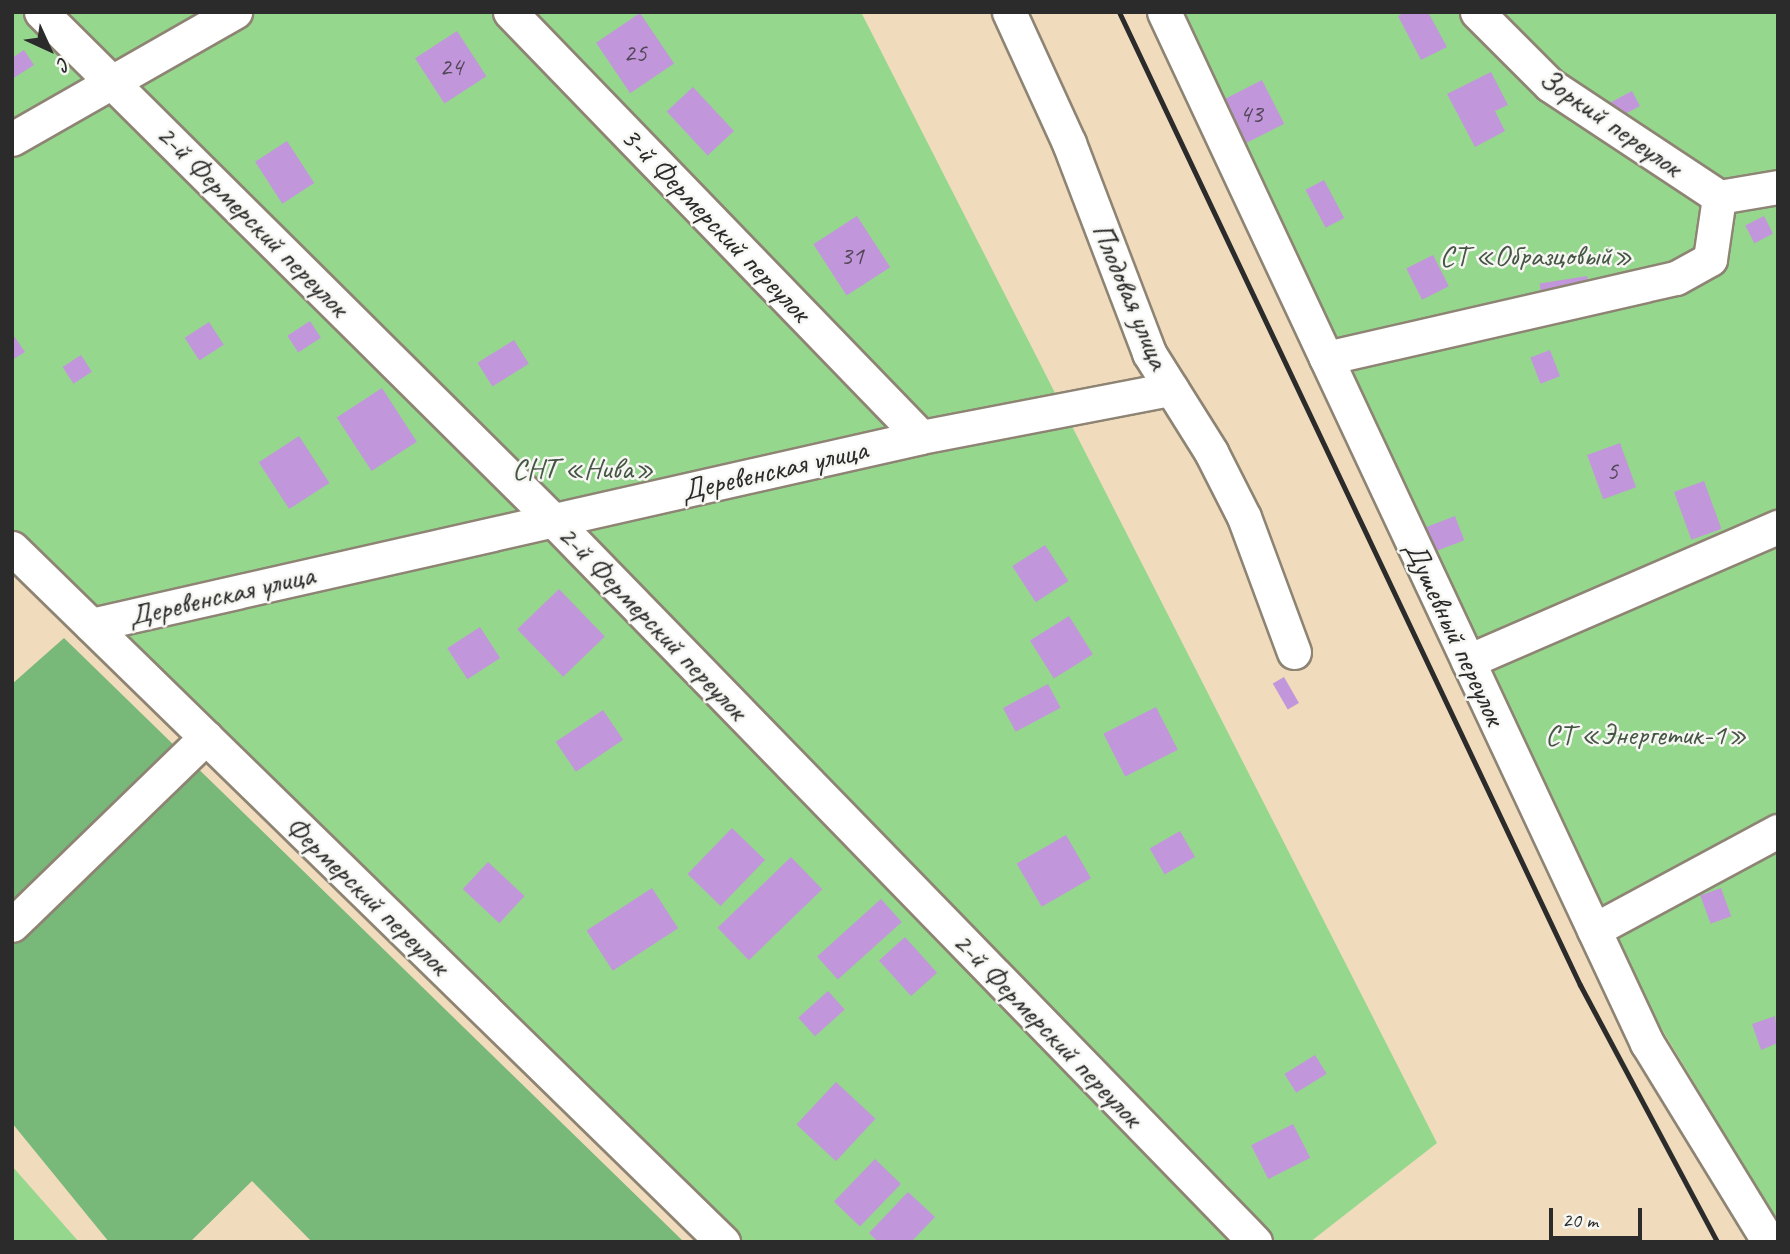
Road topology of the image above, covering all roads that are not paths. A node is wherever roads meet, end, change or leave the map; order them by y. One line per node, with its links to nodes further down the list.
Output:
1 (41, 12): 7 (street, 2-й Фермерский переулок)
2 (235, 12): 7 (street)
3 (510, 12): 13 (street, 3-й Фермерский переулок)
4 (1009, 12): 12 (street, Плодовая улица)
5 (1164, 12): 11 (street, Душевный переулок)
6 (1477, 12): 10 (street, Зоркий переулок)
7 (113, 81): 8 (street); 14 (street, 2-й Фермерский переулок)
8 (12, 139)
9 (1778, 187): 10 (street)
10 (1719, 197): 11 (street)
11 (1326, 358): 19 (street, Душевный переулок)
12 (1171, 389): 13 (street, Деревенская улица); 18 (street, Плодовая улица)
13 (921, 437): 14 (street, Деревенская улица)
14 (553, 520): 17 (street, Деревенская улица); 25 (street, 2-й Фермерский переулок)
15 (1778, 527): 19 (street)
16 (12, 548): 17 (street, Фермерский переулок)
17 (91, 625): 20 (street, Фермерский переулок)
18 (1294, 652)
19 (1468, 661): 23 (street, Душевный переулок)
20 (206, 737): 22 (street); 24 (street, Фермерский переулок)
21 (1778, 831): 23 (street)
22 (12, 925)
23 (1594, 930): 26 (street, Душевный переулок)
24 (723, 1242)
25 (1255, 1242)
26 (1769, 1242)

